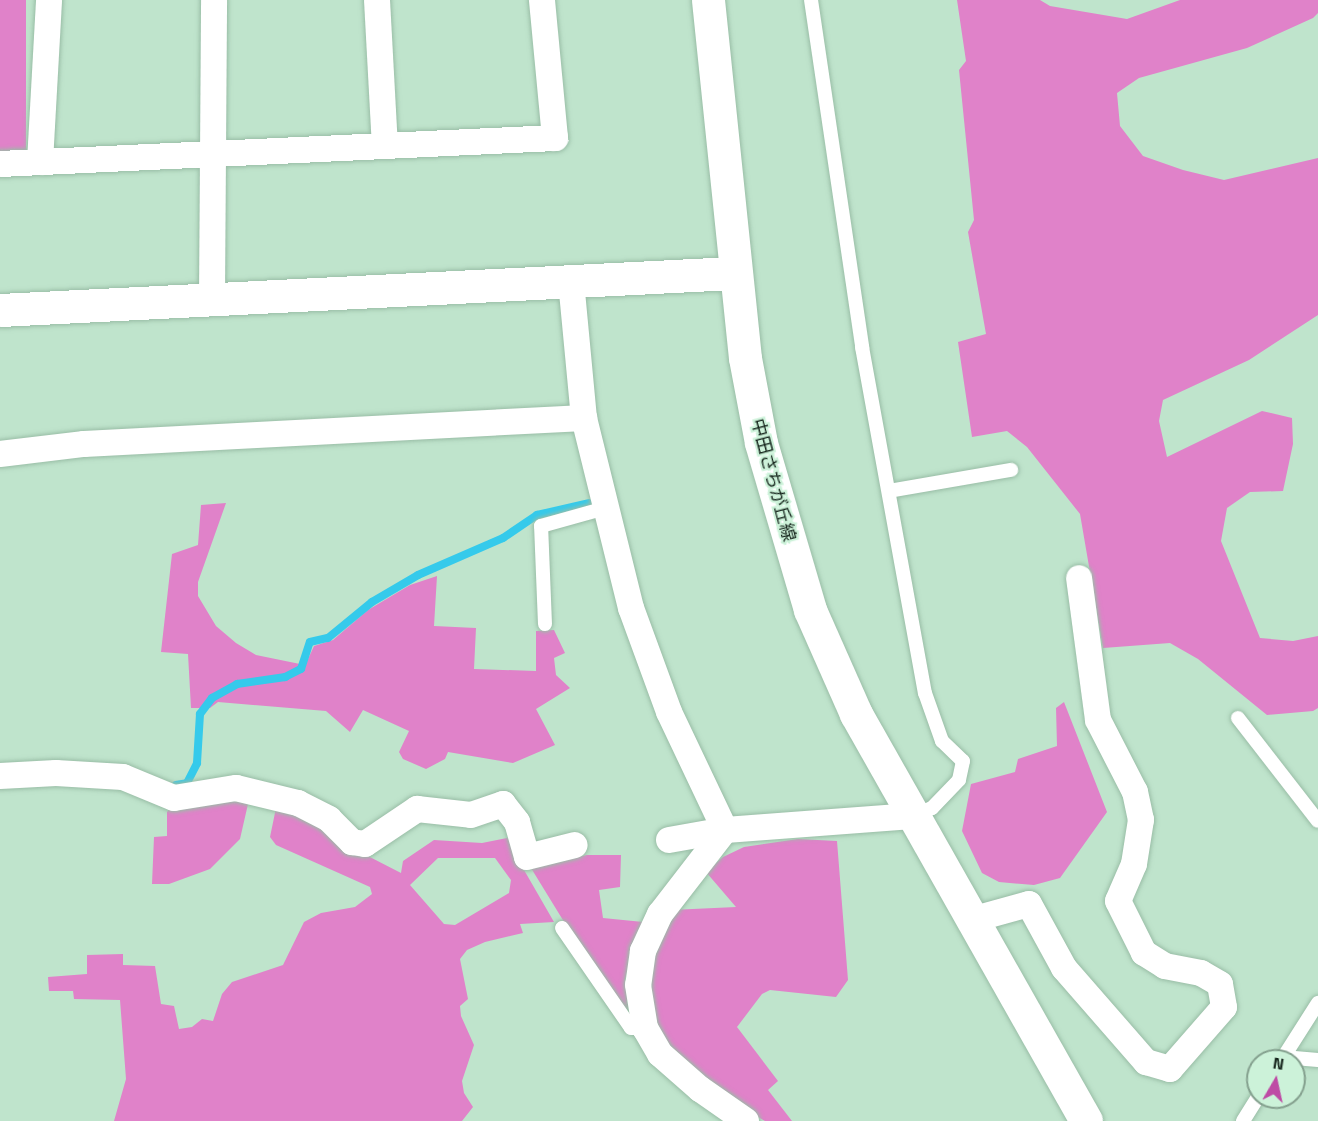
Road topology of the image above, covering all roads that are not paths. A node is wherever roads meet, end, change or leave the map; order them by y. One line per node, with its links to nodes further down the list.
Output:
1 (49, 0): 9 (street)
2 (214, 0): 8 (street)
3 (377, 0): 7 (street)
4 (542, 0): 7 (street)
5 (708, 0): 11 (street, 中田さちが丘線)
6 (811, 0): 18 (lane)
7 (385, 146): 8 (street)
8 (213, 154): 9 (street); 13 (street)
9 (40, 162): 10 (street)
10 (0, 164)
11 (734, 273): 12 (street); 24 (street, 中田さちが丘線)
12 (571, 281): 13 (street); 15 (street)
13 (212, 297): 14 (street)
14 (0, 310)
15 (584, 418): 16 (street); 19 (street)
16 (0, 454)
17 (1011, 470): 18 (lane)
18 (890, 491): 24 (lane)
19 (605, 508): 21 (lane); 26 (street)
20 (1080, 578): 29 (street)
21 (545, 624)
22 (1238, 718): 25 (lane)
23 (0, 776): 28 (street)
24 (912, 816): 26 (street); 29 (street, 中田さちが丘線)
25 (1318, 821)
26 (726, 830): 27 (street); 32 (street)
27 (669, 840)
28 (575, 845)
29 (971, 920): 35 (street, 中田さちが丘線)
30 (562, 928): 32 (lane)
31 (1318, 1003): 33 (lane)
32 (645, 1028): 34 (street)
33 (1288, 1049)
34 (746, 1121)
35 (1086, 1121)

